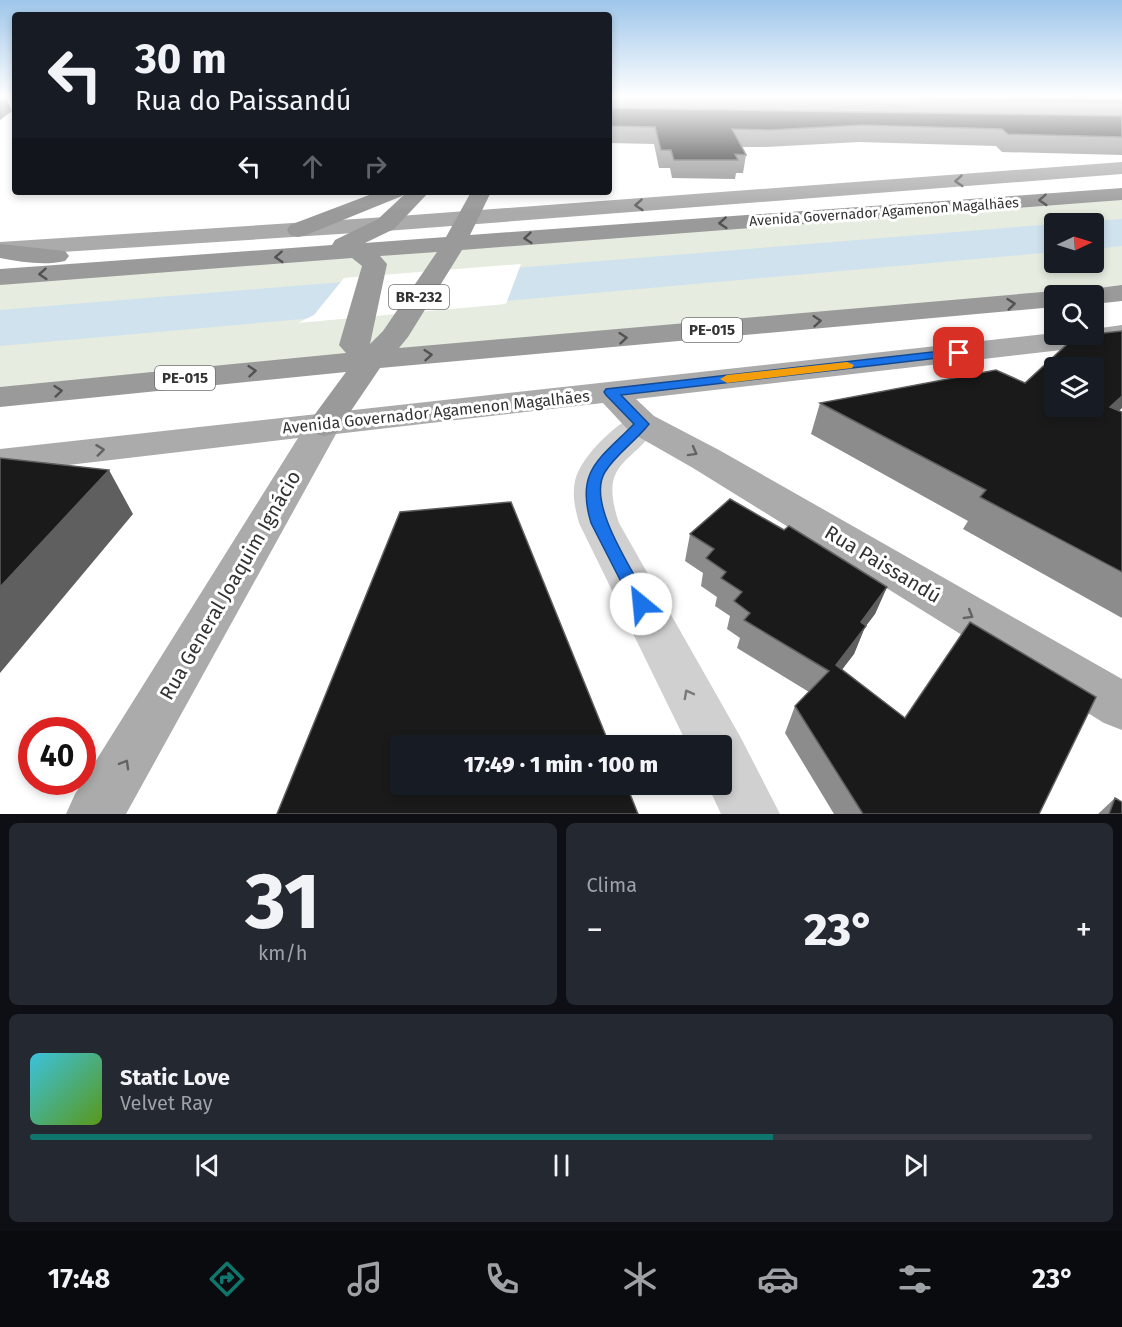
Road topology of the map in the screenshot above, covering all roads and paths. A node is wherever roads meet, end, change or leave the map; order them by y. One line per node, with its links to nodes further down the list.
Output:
1 (1122, 168): 8 (main road, Avenida Governador Agamenon Magalhães, one-way to 8)
2 (1122, 173): 7 (highway)
3 (1122, 194): 7 (highway, Avenida Governador Agamenon Magalhães)
4 (387, 195): 10 (highway)
5 (416, 195): 9 (highway)
6 (479, 195): 8 (highway, BR-232)
7 (1072, 198): 12 (highway, Avenida Governador Agamenon Magalhães, one-way to 12)
8 (468, 217): 9 (main road, Avenida Governador Agamenon Magalhães); 12 (highway, BR-232)
9 (386, 224): 10 (main road, Avenida Governador Agamenon Magalhães); 13 (highway)
10 (298, 230): 11 (main road, Avenida Governador Agamenon Magalhães)
11 (0, 250): 15 (highway)
12 (448, 251): 14 (highway, Avenida Governador Agamenon Magalhães); 21 (highway, BR-232)
13 (321, 253): 14 (highway, Avenida Governador Agamenon Magalhães); 15 (highway, Avenida Governador Agamenon Magalhães, one-way to 15)
14 (367, 257): 21 (highway)
15 (208, 262): 16 (highway, Avenida Governador Agamenon Magalhães, one-way to 16)
16 (0, 277)
17 (1122, 293): 18 (highway)
18 (1104, 295)
19 (1044, 300): 21 (highway, PE-015, one-way to 19)
20 (1122, 334): 22 (main road, Avenida Governador Agamenon Magalhães)
21 (362, 353): 23 (highway, PE-015, one-way to 21); 25 (highway, Rua General Joaquim Ignácio / BR-232)
22 (610, 392): 24 (main road, Rua Paissandú); 25 (main road, Avenida Governador Agamenon Magalhães)
23 (0, 397)
24 (642, 424): 27 (main road, Rua Paissandú, one-way to 27); 28 (street, one-way to 24)
25 (324, 425): 26 (main road, Avenida Governador Agamenon Magalhães, one-way to 25); 30 (main road, Rua General Joaquim Ignácio, one-way to 25)
26 (0, 462)
27 (1122, 706)
28 (710, 735)
29 (732, 776): 31 (street)
30 (95, 814)
31 (752, 814)

